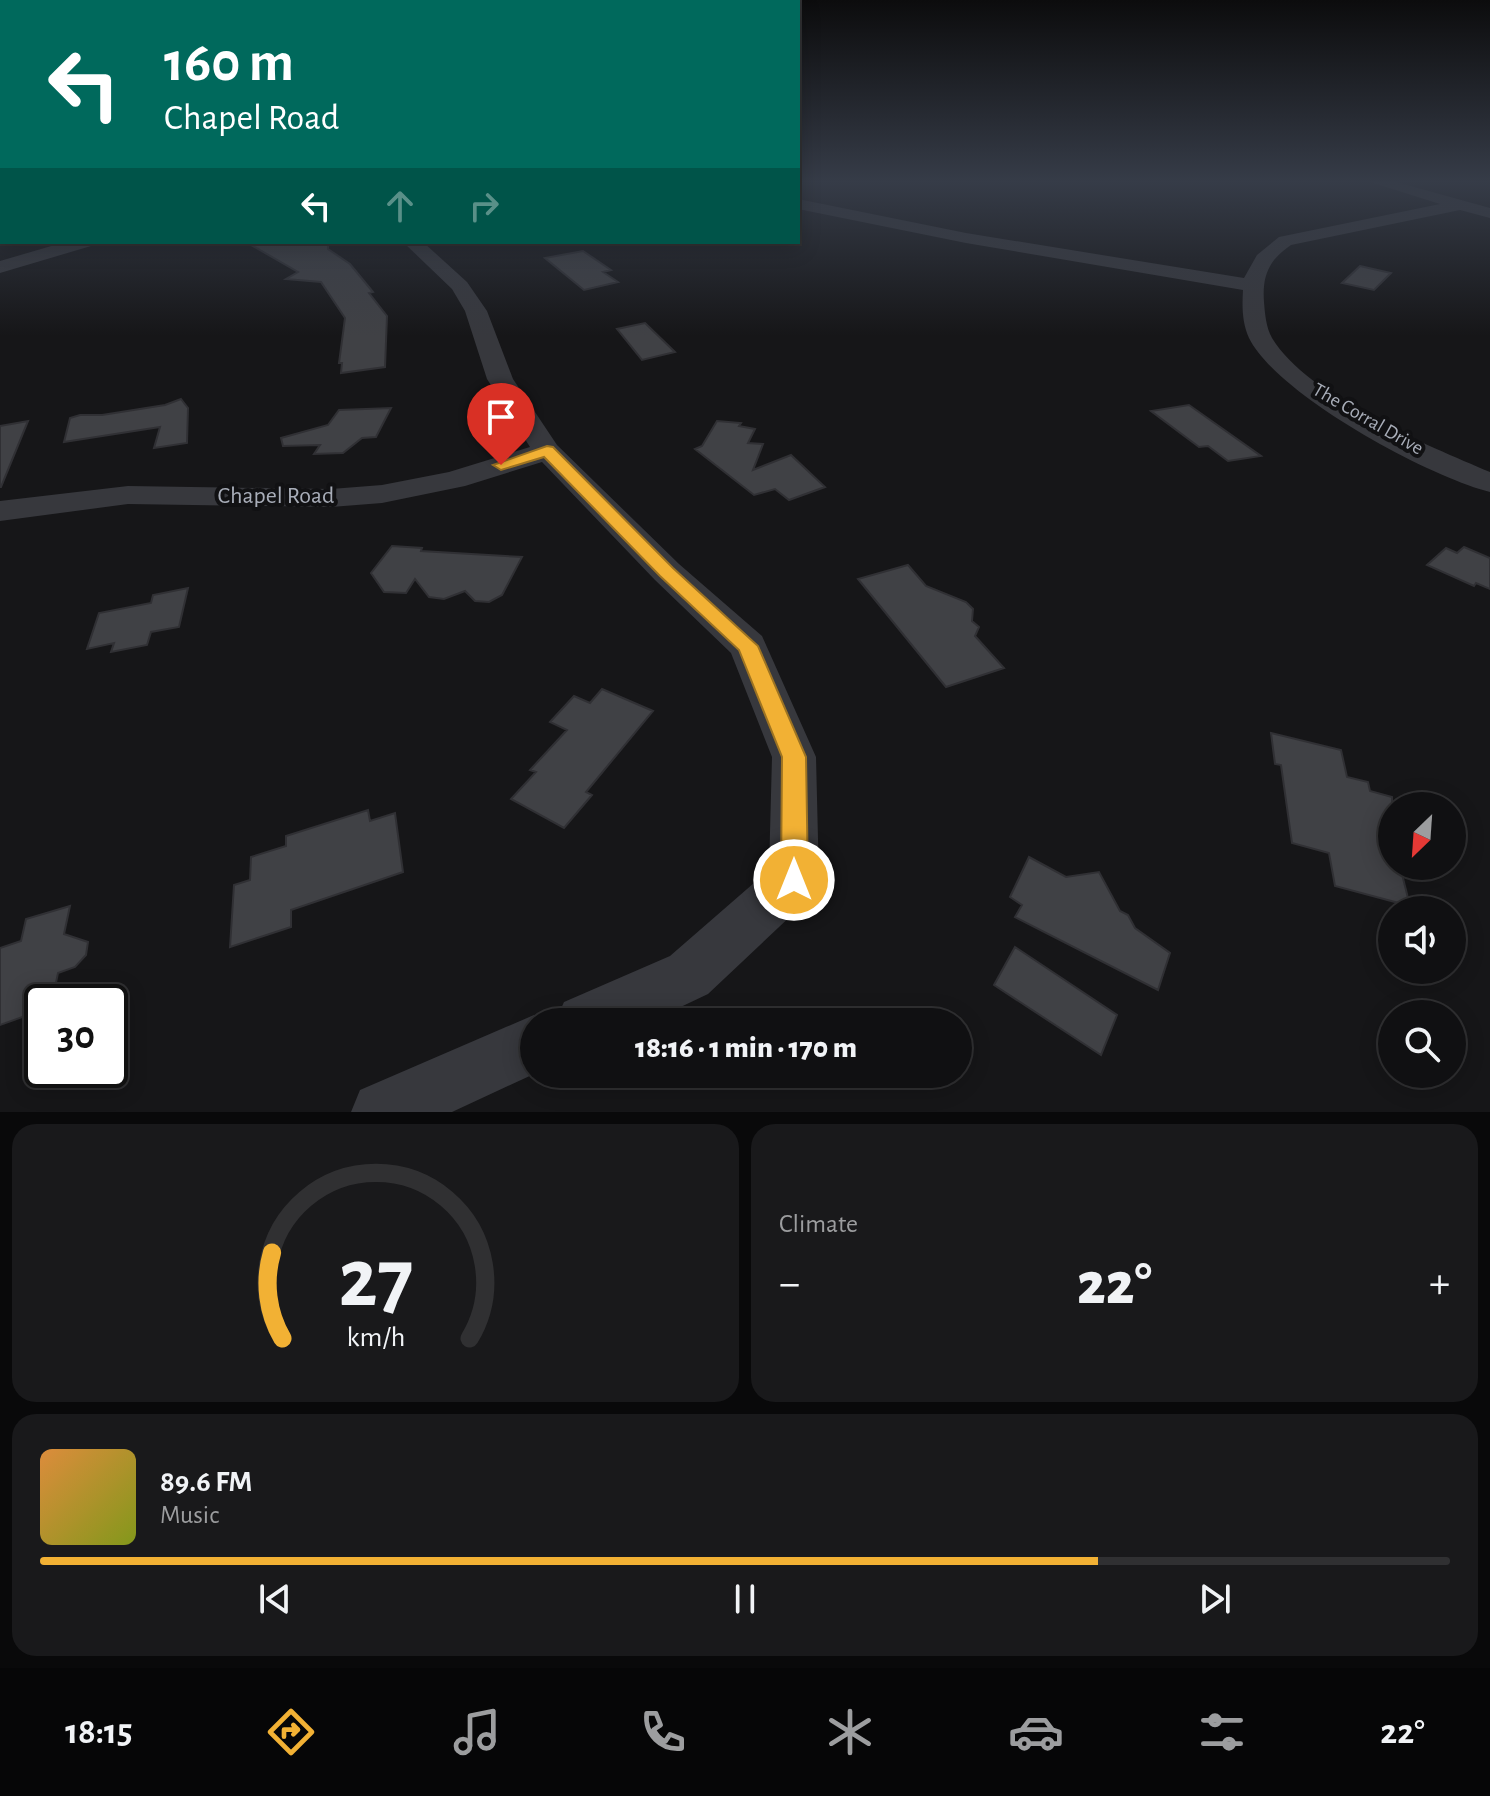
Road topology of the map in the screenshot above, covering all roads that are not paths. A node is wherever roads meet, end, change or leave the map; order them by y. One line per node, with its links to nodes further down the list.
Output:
1 (936, 232): 6 (street)
2 (1329, 232): 6 (street)
3 (78, 244): 5 (street)
4 (414, 244): 7 (street)
5 (0, 267)
6 (1252, 285): 8 (street, The Corral Drive)
7 (547, 451): 9 (street, Chapel Road); 10 (street)
8 (1490, 483)
9 (0, 511)
10 (615, 1008)
11 (520, 1050): 12 (street)
12 (382, 1112)

